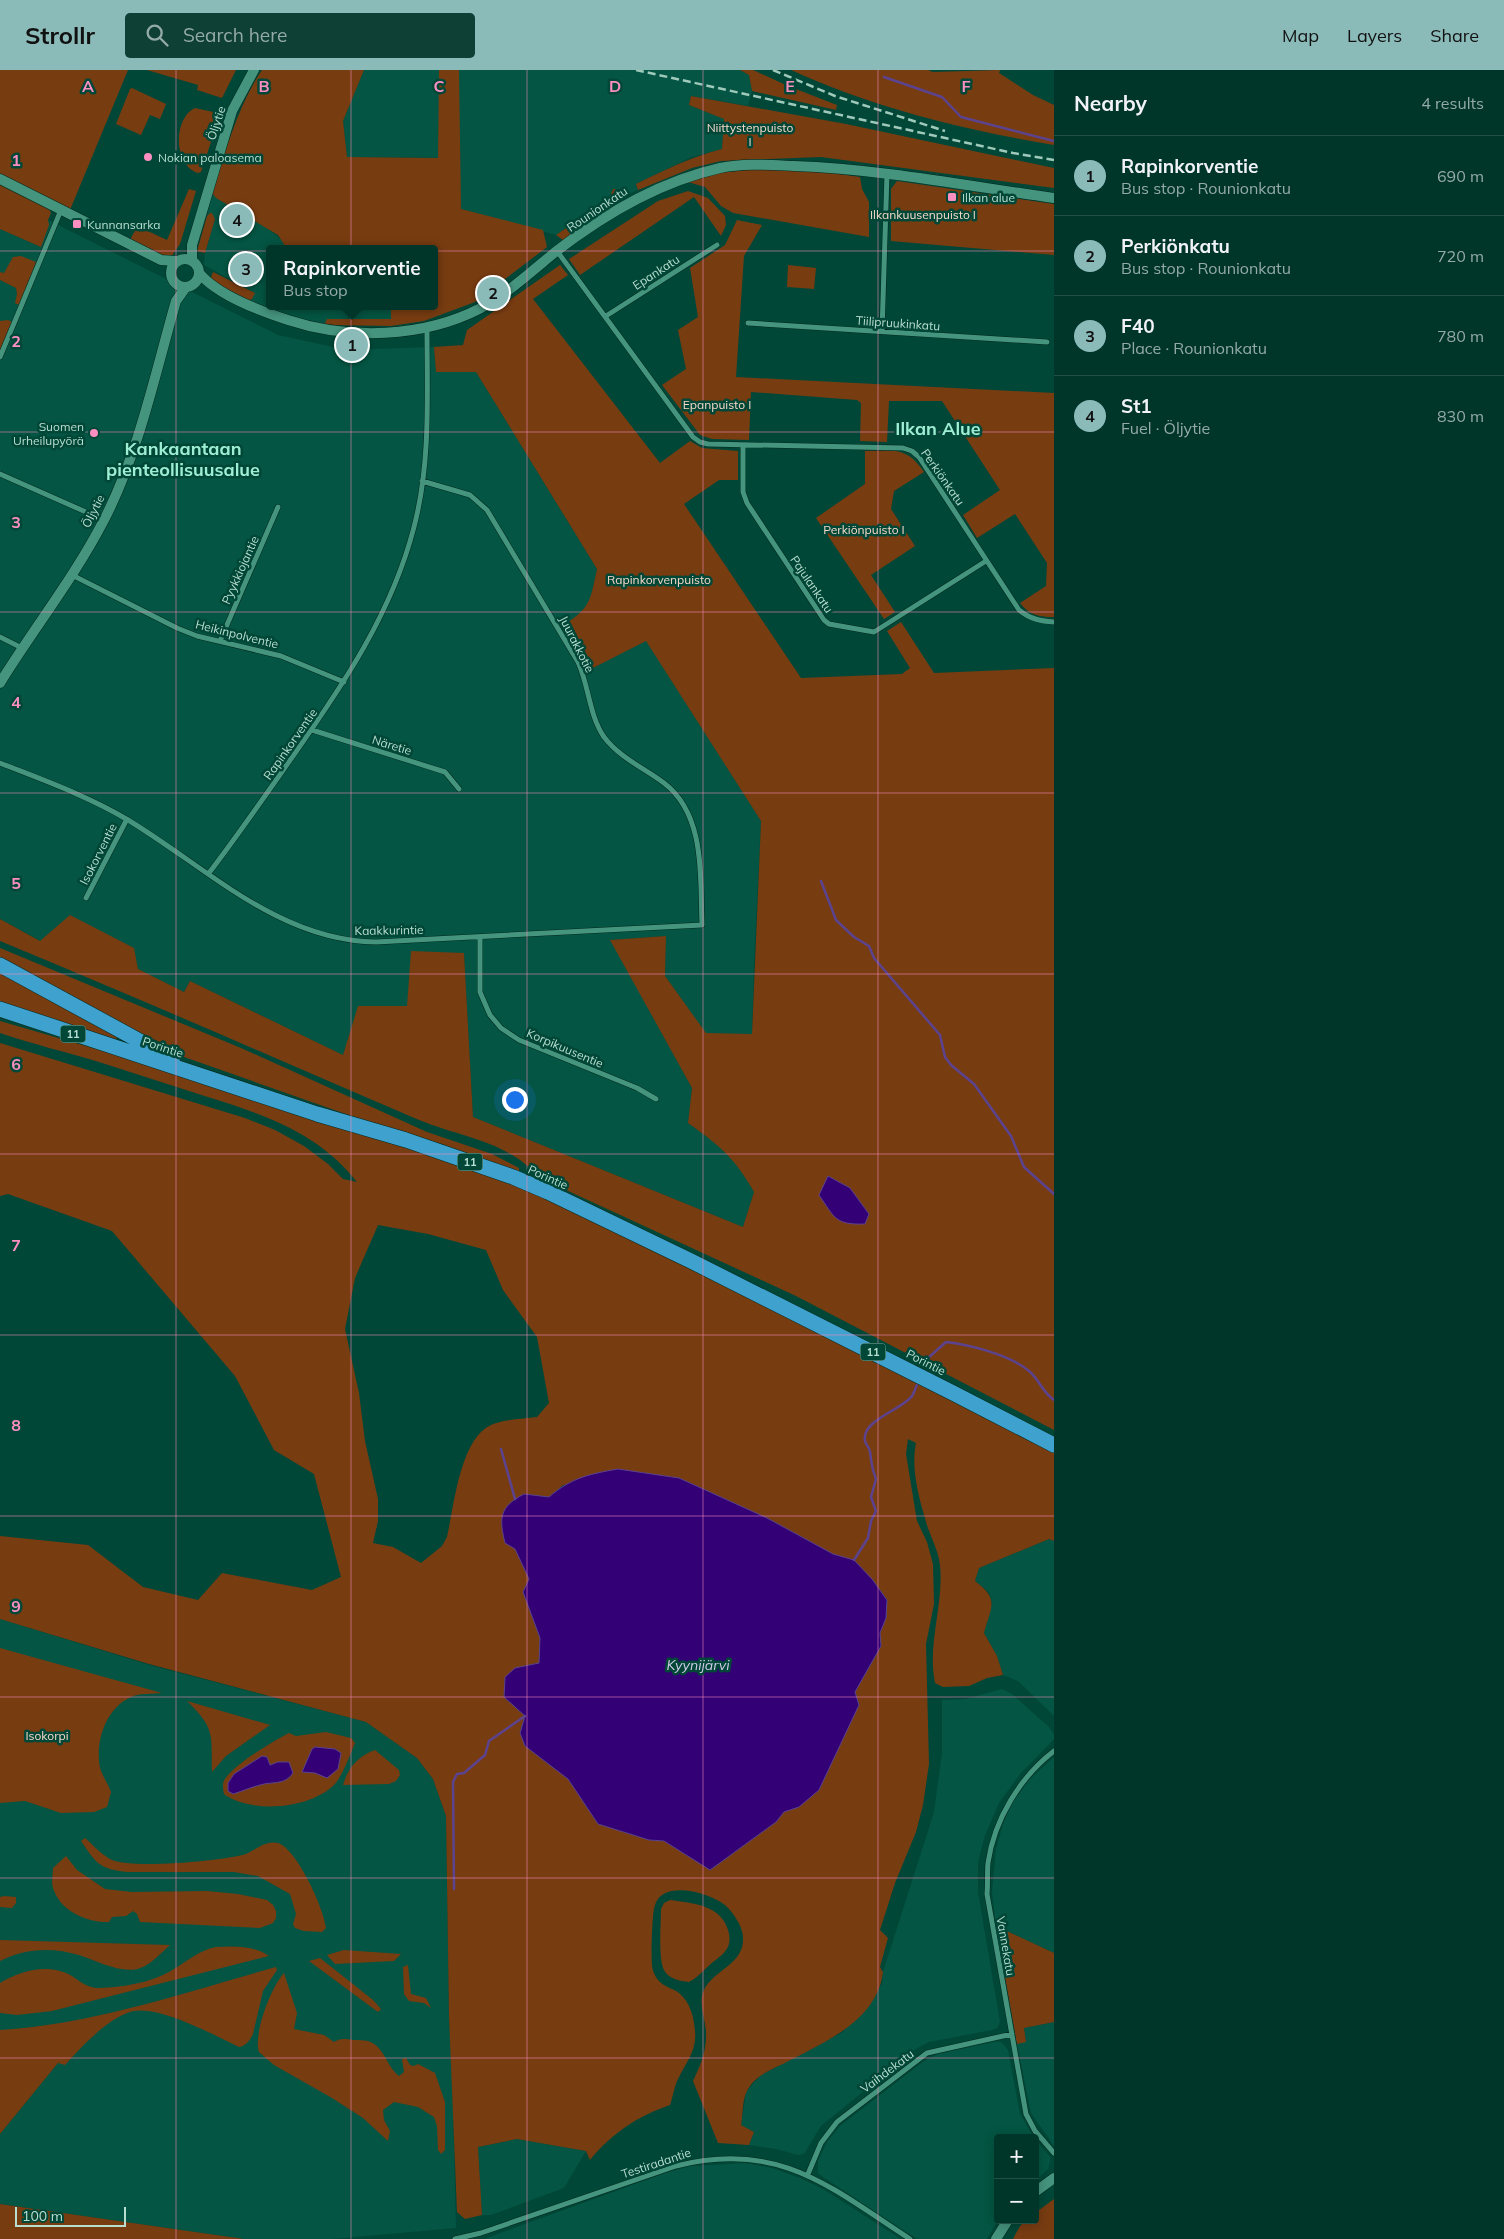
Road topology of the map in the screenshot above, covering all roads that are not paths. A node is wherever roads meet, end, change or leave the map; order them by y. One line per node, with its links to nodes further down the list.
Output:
1 (254, 70): 9 (main road, Öljytie)
2 (887, 174): 4 (main road, Rounionkatu); 7 (main road, Rounionkatu); 19 (street)
3 (0, 179): 5 (main road)
4 (1054, 198)
5 (62, 210): 8 (main road); 21 (street)
6 (717, 245): 16 (street, Epankatu)
7 (557, 251): 16 (street, Perkiönkatu); 18 (main road, Rounionkatu)
8 (162, 260): 9 (main road); 10 (main road)
9 (184, 260): 10 (main road); 11 (main road)
10 (171, 272): 12 (main road)
11 (200, 274): 13 (main road, Rounionkatu); 14 (main road)
12 (175, 283): 14 (main road); 15 (main road, Öljytie)
13 (210, 285): 14 (main road, Rounionkatu); 18 (main road, Rounionkatu)
14 (190, 286): 15 (main road, Öljytie)
15 (176, 301): 26 (main road, Öljytie)
16 (606, 316): 22 (street, Perkiönkatu)
17 (748, 323): 19 (street, Tiilipruukinkatu)
18 (426, 328): 24 (street, Rapinkorventie)
19 (882, 332): 20 (street, Tiilipruukinkatu)
20 (1047, 342)
21 (0, 358)
22 (743, 445): 27 (street, Perkiönkatu); 27 (street, Pajulankatu)
23 (0, 474): 26 (street)
24 (422, 481): 33 (street, Rapinkorventie); 41 (street, Juurakkotie)
25 (278, 507): 31 (street, Pyykkiojantie)
26 (104, 520): 28 (main road, Öljytie)
27 (986, 561): 29 (street, Perkiönkatu)
28 (72, 575): 31 (street, Heikinpolventie); 32 (main road, Öljytie)
29 (1054, 622)
30 (0, 638): 32 (street)
31 (220, 642): 33 (street, Heikinpolventie)
32 (22, 648): 34 (main road, Öljytie)
33 (344, 682): 35 (street, Rapinkorventie)
34 (0, 683)
35 (312, 730): 37 (street, Näretie); 39 (street, Rapinkorventie)
36 (0, 763): 38 (street, Kaakkurintie)
37 (459, 789)
38 (127, 819): 39 (street, Kaakkurintie); 40 (street, Isokorventie)
39 (209, 873): 42 (street, Kaakkurintie)
40 (86, 898)
41 (702, 925): 42 (street, Kaakkurintie)
42 (480, 938): 46 (street, Korpikuusentie)
43 (0, 965): 45 (highway)
44 (0, 1009): 45 (highway, Porintie / 11)
45 (240, 1087): 47 (highway, Porintie / 11)
46 (656, 1099)
47 (1054, 1445)
48 (1054, 1751): 49 (street, Vannekatu)
49 (1012, 2034): 50 (street, Vannekatu); 51 (street, Vaihdekatu)
50 (1054, 2154)
51 (808, 2174): 55 (street, Testiradantie); 57 (street, Testiradantie)
52 (1054, 2178): 53 (main road)
53 (1039, 2189)
54 (1005, 2224): 58 (main road)
55 (478, 2237): 56 (street, Testiradantie)
56 (455, 2239)
57 (910, 2239)
58 (996, 2239)

